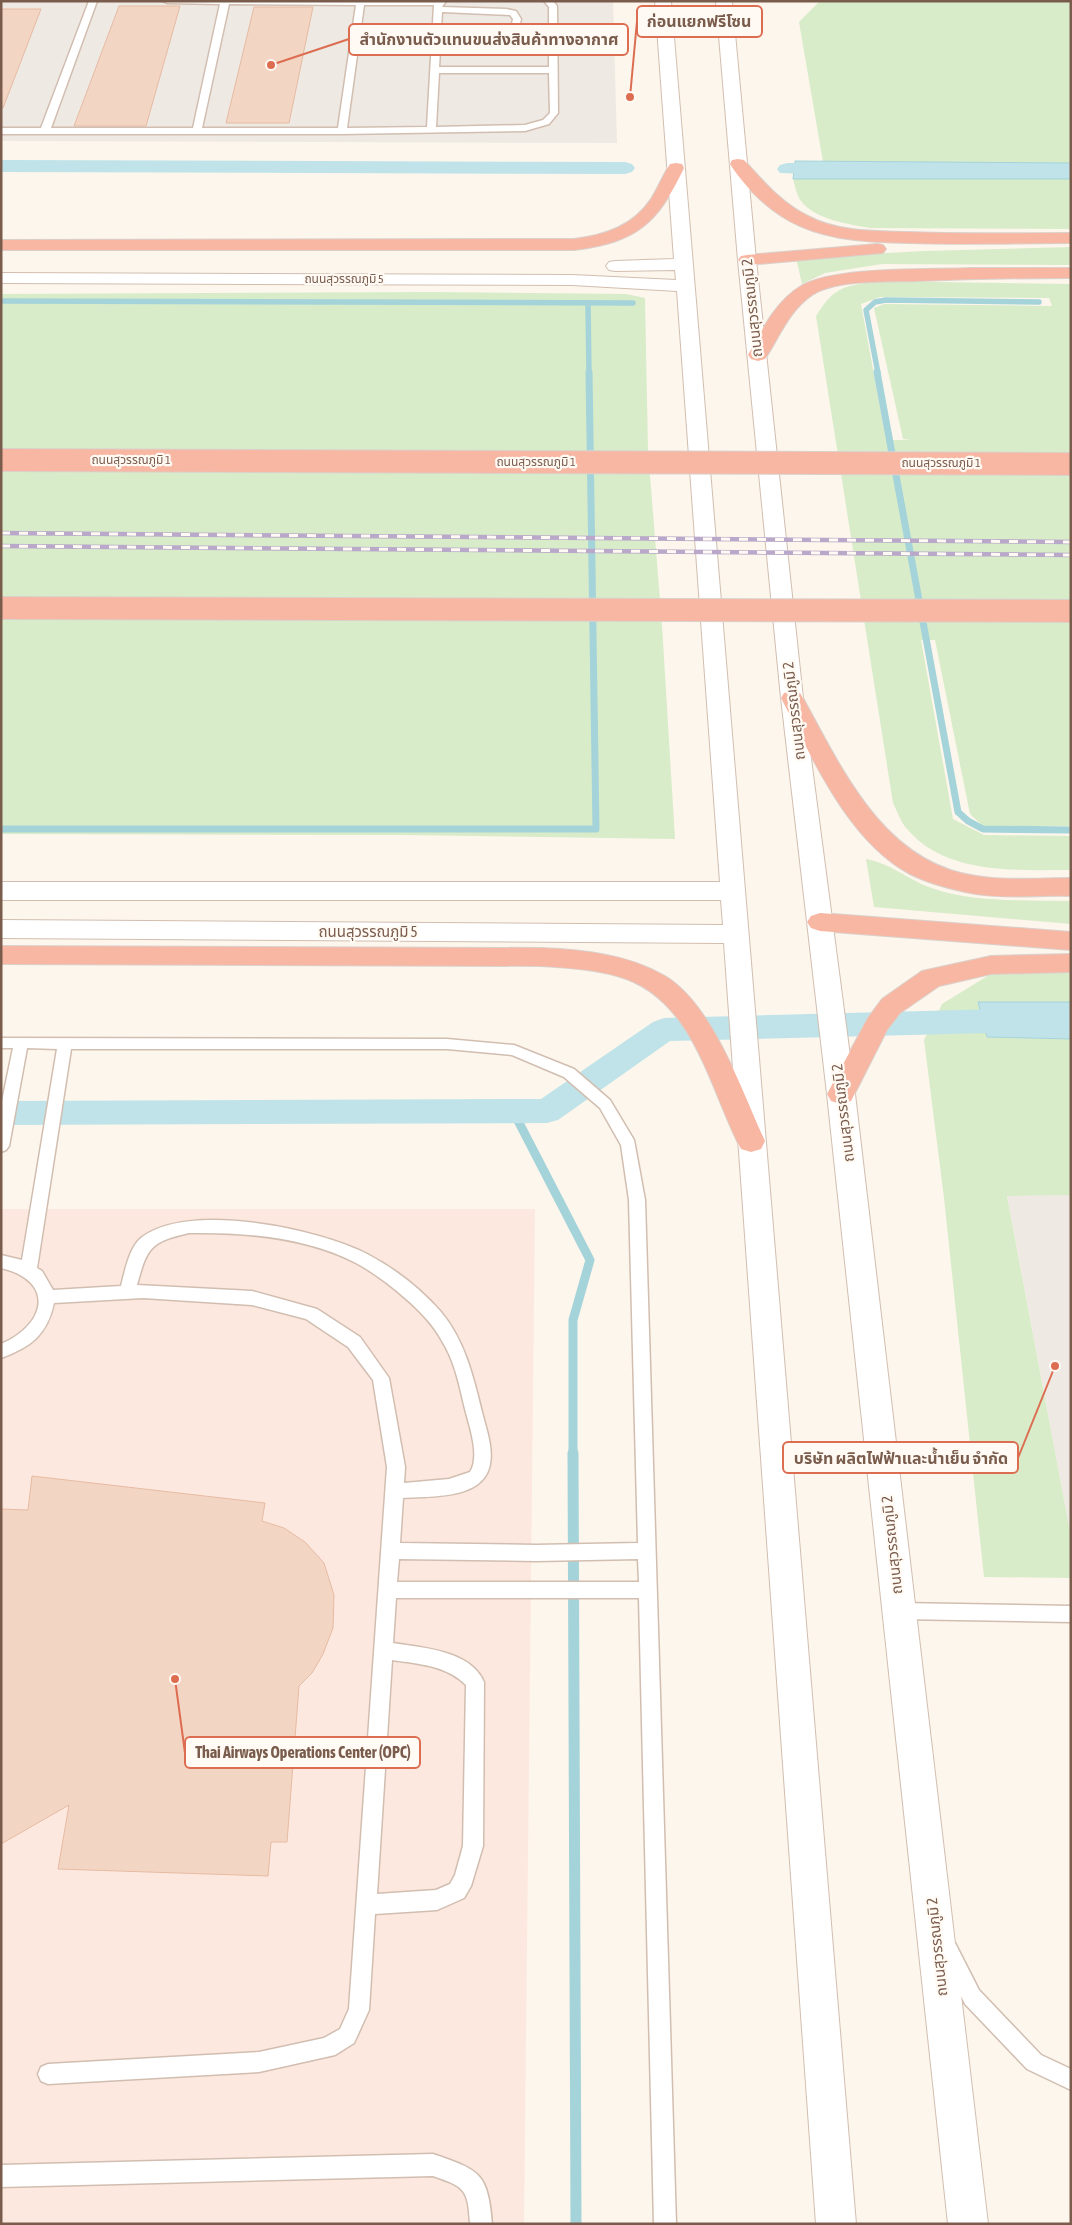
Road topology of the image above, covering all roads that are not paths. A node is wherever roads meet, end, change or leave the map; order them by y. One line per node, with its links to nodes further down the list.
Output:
1 (93, 1): 15 (lane)
2 (167, 1): 7 (lane)
3 (449, 1): 9 (lane)
4 (548, 1): 12 (lane)
5 (663, 1): 19 (street)
6 (724, 1): 18 (street, ถนนสุวรรณภูมิ 2)
7 (225, 2): 8 (lane); 16 (lane)
8 (360, 3): 9 (lane); 17 (lane)
9 (438, 4): 10 (lane); 10 (lane)
10 (435, 48): 11 (lane)
11 (434, 70): 12 (lane); 13 (lane)
12 (553, 70): 13 (lane)
13 (431, 130): 17 (lane)
14 (1, 131): 15 (lane)
15 (45, 131): 16 (lane)
16 (197, 131): 17 (lane)
17 (342, 131)
18 (738, 164): 21 (highway); 23 (street, ถนนสุวรรณภูมิ 2)
19 (676, 168): 22 (highway); 24 (street)
20 (1071, 238): 21 (highway)
21 (991, 240): 23 (highway)
22 (1, 245)
23 (746, 260): 29 (street, ถนนสุวรรณภูมิ 2)
24 (685, 264): 25 (street, ถนนสุวรรณภูมิ 5); 28 (street)
25 (1, 266)
26 (1071, 273): 29 (highway)
27 (1, 278): 28 (street, ถนนสุวรรณภูมิ 5)
28 (686, 286): 37 (street)
29 (758, 355): 34 (street, ถนนสุวรรณภูมิ 2)
30 (1, 460): 31 (highway, ถนนสุวรรณภูมิ 1, bridge)
31 (1071, 464)
32 (1, 608): 33 (highway, bridge)
33 (1071, 611)
34 (792, 698): 35 (highway); 38 (street, ถนนสุวรรณภูมิ 2)
35 (1071, 887)
36 (1, 891): 37 (street)
37 (732, 891): 40 (street)
38 (820, 922): 41 (highway); 47 (street, ถนนสุวรรณภูมิ 2)
39 (1, 929): 40 (street, ถนนสุวรรณภูมิ 5)
40 (736, 934): 48 (street)
41 (1071, 941)
42 (1, 955): 48 (highway)
43 (1071, 964): 47 (highway)
44 (1, 1043): 45 (lane)
45 (21, 1043): 46 (lane); 49 (lane)
46 (64, 1043): 51 (lane); 56 (lane)
47 (841, 1094): 60 (street, ถนนสุวรรณภูมิ 2)
48 (751, 1141): 70 (street)
49 (1, 1146)
50 (1, 1261): 51 (lane)
51 (29, 1268): 53 (lane)
52 (127, 1292): 53 (lane); 55 (lane); 55 (lane)
53 (48, 1297): 54 (lane)
54 (1, 1351)
55 (395, 1491): 57 (lane)
56 (646, 1550): 57 (lane); 59 (lane)
57 (390, 1551): 58 (lane)
58 (388, 1590): 59 (lane); 62 (lane)
59 (647, 1590): 69 (lane)
60 (899, 1611): 61 (lane); 64 (street, ถนนสุวรรณภูมิ 2)
61 (1071, 1614)
62 (384, 1650): 63 (lane); 63 (lane)
63 (366, 1905): 65 (lane)
64 (934, 1922): 66 (lane); 71 (street, ถนนสุวรรณภูมิ 2)
65 (48, 2074)
66 (1071, 2080)
67 (1, 2176): 68 (lane)
68 (481, 2224)
69 (665, 2224)
70 (836, 2224)
71 (968, 2224)

